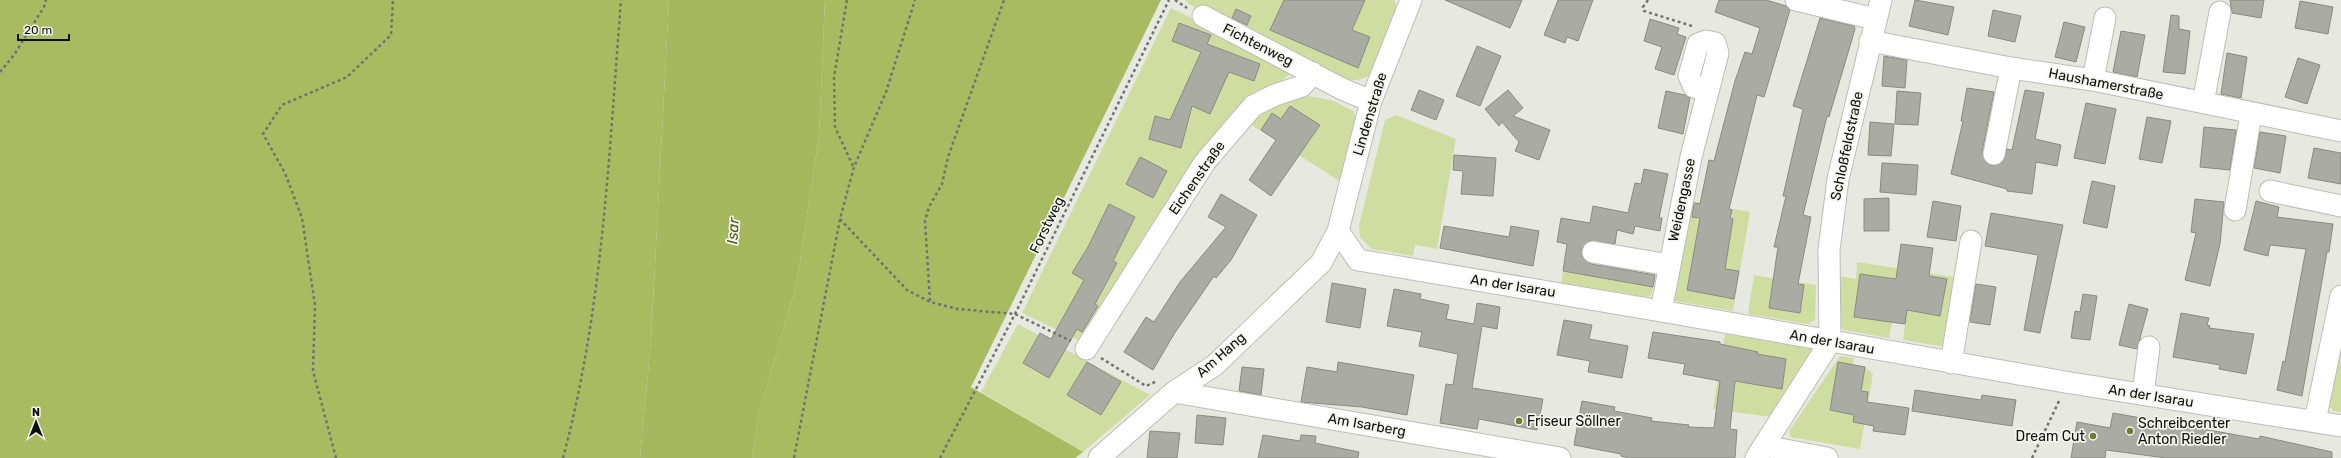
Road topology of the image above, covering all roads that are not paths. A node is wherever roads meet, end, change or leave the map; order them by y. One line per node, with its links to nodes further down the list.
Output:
1 (1411, 0): 12 (street, Lindenstraße)
2 (1796, 0): 3 (street)
3 (1878, 10): 8 (street, Schloßfeldstraße)
4 (2220, 12): 13 (street)
5 (1203, 16): 10 (street, Fichtenweg)
6 (2105, 18): 11 (street)
7 (1706, 41): 25 (street, Weidengasse)
8 (1870, 41): 9 (street, Haushamerstraße); 28 (street, Schloßfeldstraße)
9 (2011, 68): 11 (street, Haushamerstraße); 16 (street)
10 (1313, 73): 12 (street); 31 (street, Eichenstraße)
11 (2093, 80): 13 (street, Haushamerstraße)
12 (1371, 101): 20 (street, Lindenstraße)
13 (2203, 103): 14 (street, Haushamerstraße)
14 (2251, 114): 15 (street, Haushamerstraße); 19 (street)
15 (2341, 131)
16 (1994, 154)
17 (2270, 191): 18 (street)
18 (2341, 206)
19 (2235, 210)
20 (1338, 231): 23 (street); 24 (street, Am Hang)
21 (1971, 241): 32 (street)
22 (1593, 252): 25 (street)
23 (1358, 260): 24 (street); 27 (street, An der Isarau)
24 (1321, 263): 33 (street, Am Hang)
25 (1669, 265): 27 (street, Weidengasse)
26 (2341, 296): 29 (street)
27 (1661, 311): 28 (street, An der Isarau)
28 (1830, 342): 32 (street, An der Isarau); 37 (street)
29 (2336, 346): 35 (street)
30 (2149, 348): 34 (street)
31 (1086, 349)
32 (1951, 362): 34 (street, An der Isarau)
33 (1174, 392): 38 (street, Am Hang); 39 (street, Am Isarberg)
34 (2143, 394): 35 (street, An der Isarau)
35 (2314, 421): 36 (street, An der Isarau)
36 (2341, 426)
37 (1760, 452): 40 (street)
38 (1099, 458)
39 (1560, 458)
40 (1828, 458)

